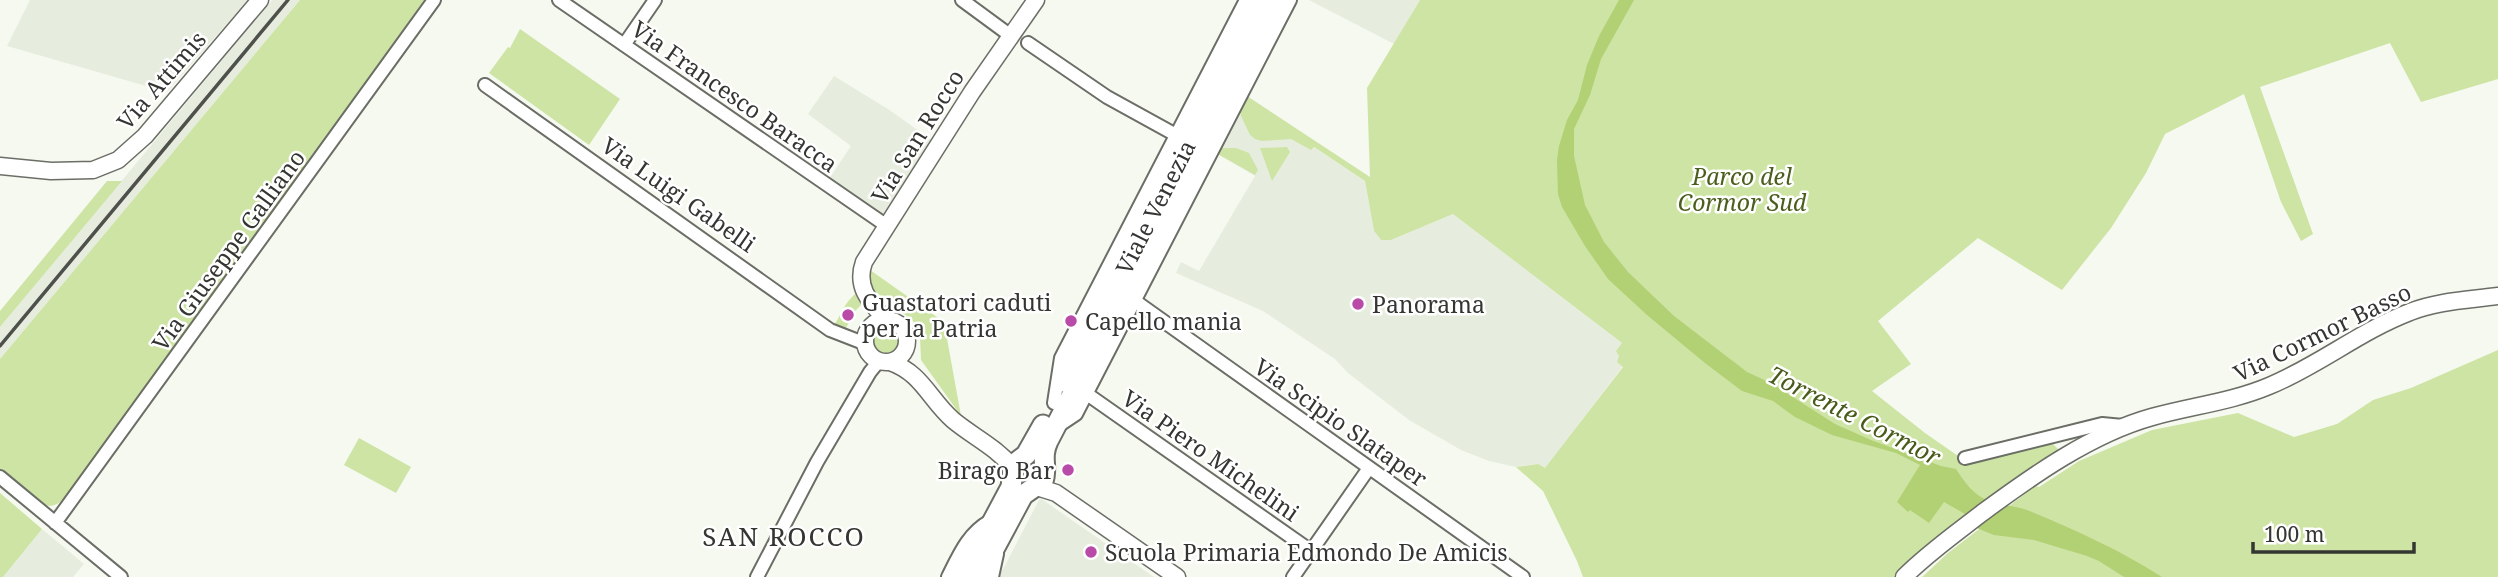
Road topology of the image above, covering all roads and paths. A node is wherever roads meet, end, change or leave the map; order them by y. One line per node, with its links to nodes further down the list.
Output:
1 (260, 0): 16 (street, Via Attimis)
2 (434, 0): 31 (street, Via Giuseppe Galliano)
3 (559, 0): 13 (street, Via Francesco Baracca)
4 (655, 0): 13 (street)
5 (962, 0): 11 (street)
6 (1037, 0): 11 (street, Via San Rocco)
7 (1246, 0): 15 (street, Viale Venezia)
8 (1260, 0): 24 (main road, Viale Venezia)
9 (1277, 0): 26 (main road, Viale Venezia)
10 (1290, 0): 19 (street, Viale Venezia)
11 (1011, 36): 17 (street, Via San Rocco)
12 (1028, 43): 15 (street)
13 (624, 45): 17 (street, Via Francesco Baracca)
14 (485, 85): 21 (street, Via Luigi Gabelli)
15 (1176, 135): 24 (street, Viale Venezia)
16 (0, 166)
17 (887, 226): 21 (street, Via San Rocco)
18 (2498, 296): 25 (street, Via Cormor Basso)
19 (1135, 301): 23 (street, Viale Venezia); 28 (street, Via Scipio Slataper)
20 (907, 346): 21 (street); 21 (street, Via San Rocco); 22 (street)
21 (876, 347): 22 (street); 35 (street)
22 (913, 372): 29 (street)
23 (1087, 394): 26 (street, Viale Venezia); 33 (street, Via Piero Michelini)
24 (1054, 402): 29 (main road, Viale Venezia)
25 (2127, 426): 27 (street, Via Cormor Basso); 43 (street, Via Cormor Basso)
26 (1055, 428): 29 (main road, Viale Venezia)
27 (1965, 458)
28 (1369, 468): 33 (street); 42 (street, Via Scipio Slataper)
29 (1031, 474): 32 (main road, Viale Venezia); 40 (street)
30 (0, 477): 31 (street)
31 (55, 523): 34 (street)
32 (998, 527): 36 (street, Viale Venezia); 37 (main road, Viale Venezia); 38 (main road, Viale Venezia); 39 (street, Viale Venezia)
33 (1311, 551): 41 (street)
34 (121, 577)
35 (757, 577)
36 (948, 577)
37 (964, 577)
38 (979, 577)
39 (992, 577)
40 (1177, 577)
41 (1293, 577)
42 (1523, 577)
43 (1904, 577)

